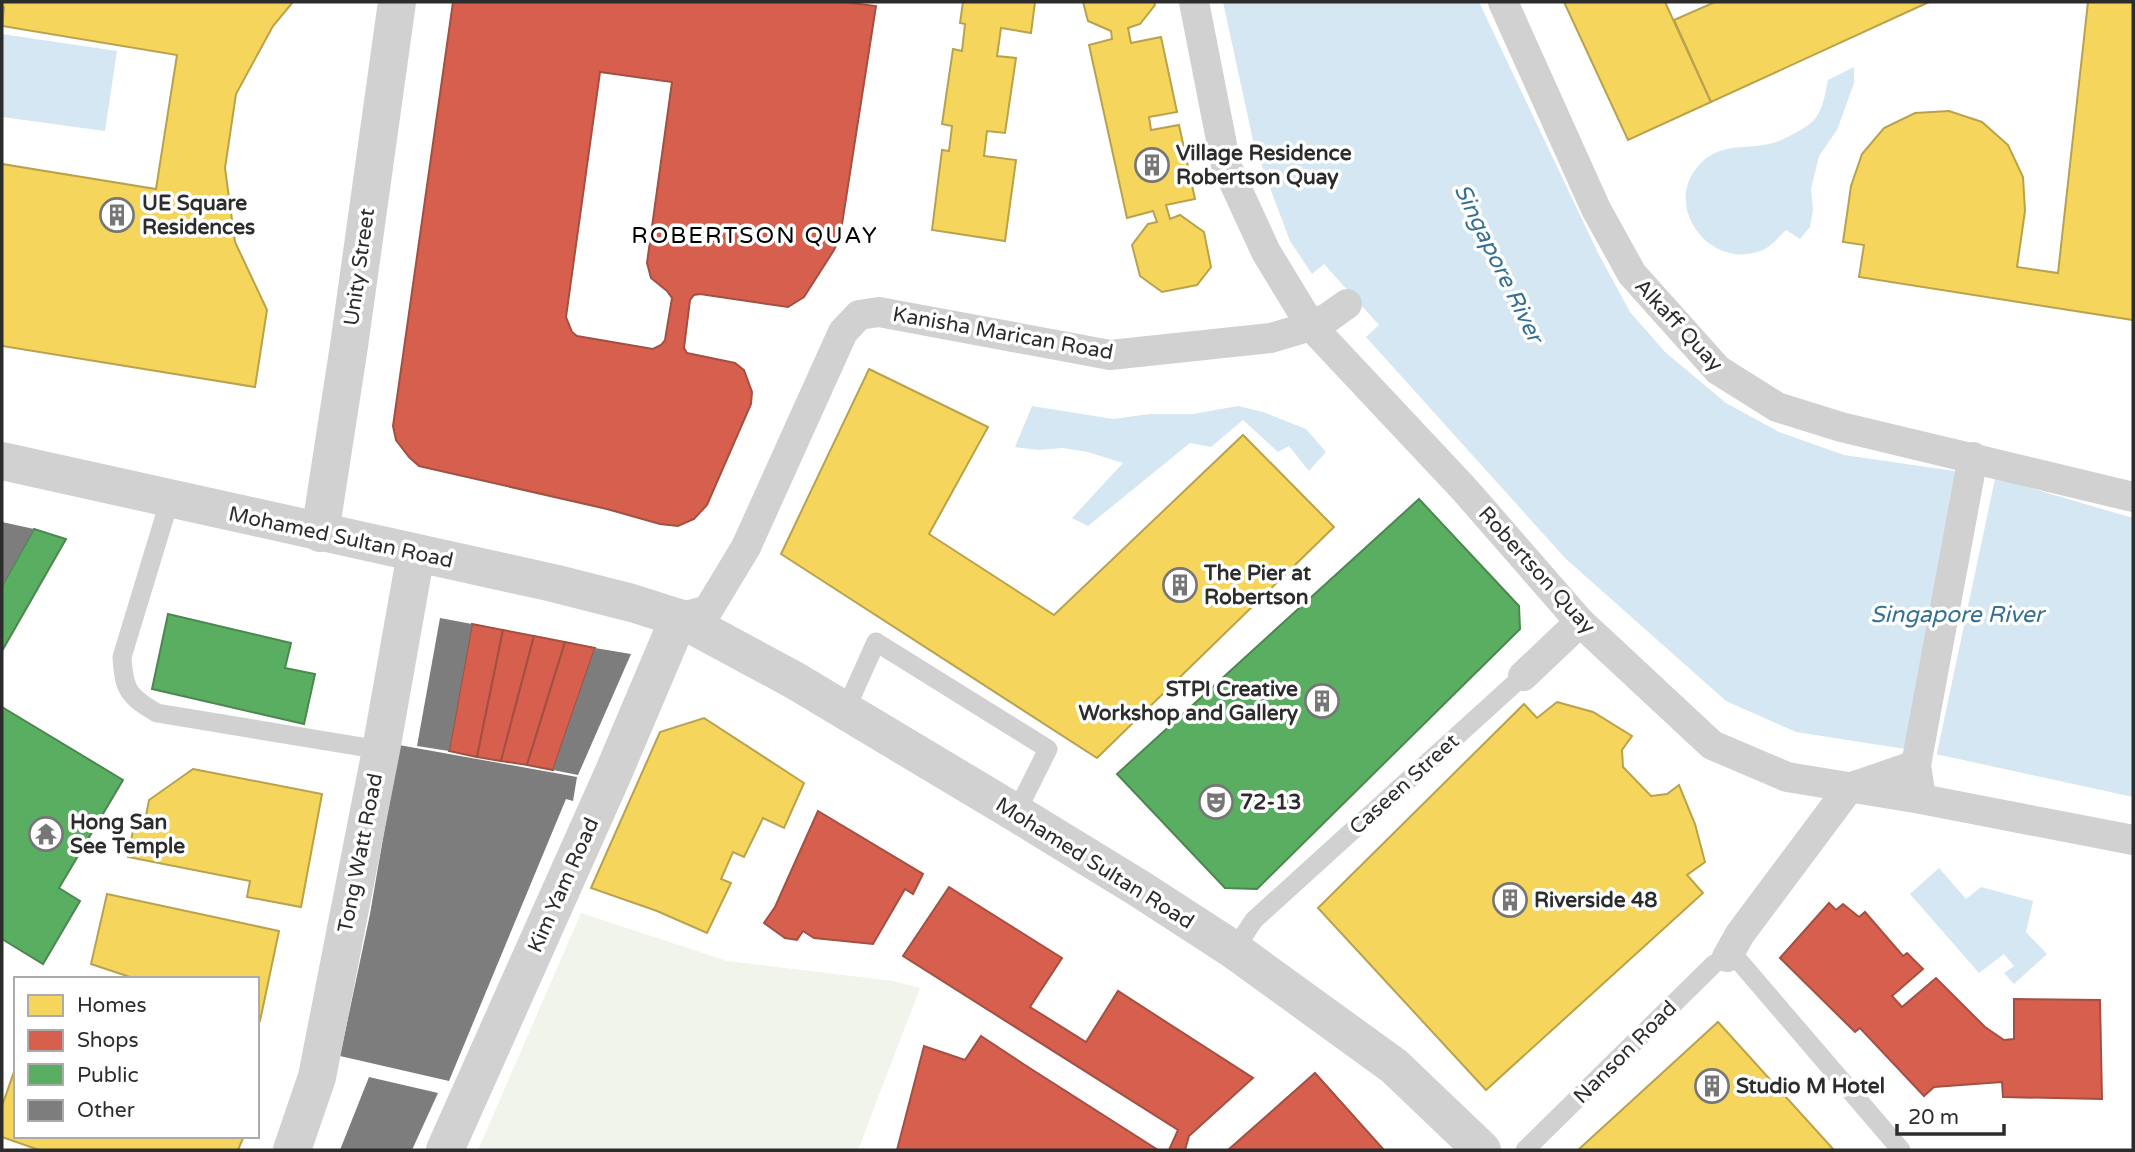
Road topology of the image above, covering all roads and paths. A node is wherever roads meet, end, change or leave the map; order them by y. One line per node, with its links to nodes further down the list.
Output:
1 (397, 2): 10 (street, Unity Street)
2 (1194, 2): 5 (street, Robertson Quay)
3 (1503, 2): 6 (street, Alkaff Quay)
4 (1347, 303): 5 (street, Kanisha Marican Road)
5 (1311, 326): 12 (street, Kanisha Marican Road); 13 (street, Robertson Quay)
6 (1973, 457): 8 (street, Alkaff Quay); 17 (street)
7 (2, 461): 9 (street, Mohamed Sultan Road)
8 (2133, 497)
9 (170, 499): 10 (street, Mohamed Sultan Road); 16 (lane)
10 (320, 533): 11 (street, Mohamed Sultan Road)
11 (416, 553): 12 (street, Mohamed Sultan Road); 16 (street, Tong Watt Road)
12 (679, 618): 15 (street, Mohamed Sultan Road); 25 (street, Kim Yam Road)
13 (1580, 622): 14 (street, Caseen Street); 18 (street, Robertson Quay)
14 (1523, 676): 22 (lane, Caseen Street)
15 (845, 711): 20 (street, Mohamed Sultan Road); 20 (lane)
16 (381, 750): 24 (street, Tong Watt Road)
17 (1916, 765): 18 (street); 19 (street)
18 (1849, 788): 19 (street, Robertson Quay); 23 (street, Nanson Road)
19 (1921, 799): 21 (street, Robertson Quay)
20 (1016, 813): 22 (street, Mohamed Sultan Road)
21 (2133, 840)
22 (1234, 950): 26 (street, Mohamed Sultan Road)
23 (1727, 957): 27 (lane, Nanson Road); 28 (lane)
24 (292, 1150)
25 (445, 1150)
26 (1482, 1150)
27 (1525, 1150)
28 (1901, 1150)

